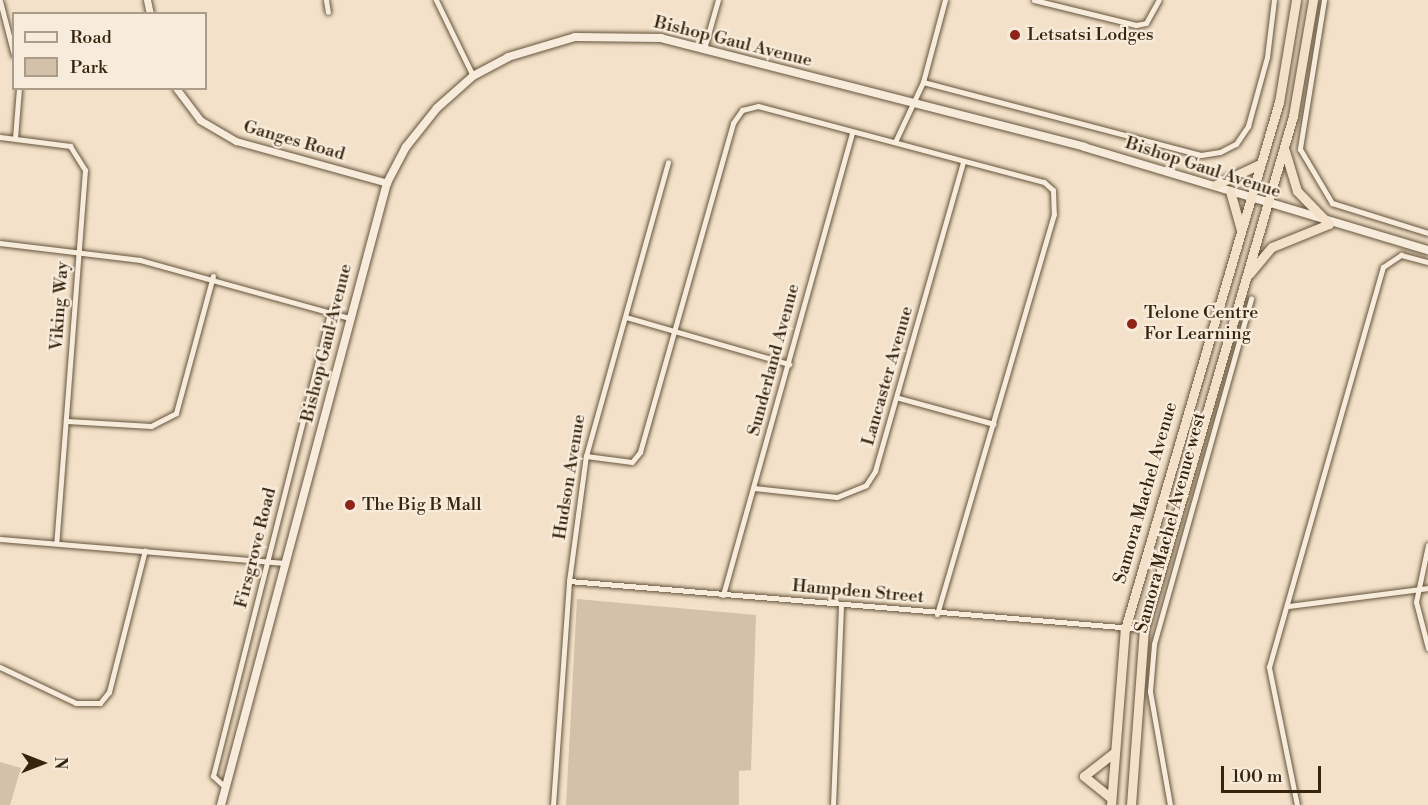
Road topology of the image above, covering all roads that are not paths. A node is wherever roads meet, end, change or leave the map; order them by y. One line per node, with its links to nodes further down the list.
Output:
1 (326, 0): 12 (street)
2 (436, 0): 15 (street)
3 (718, 0): 14 (street)
4 (945, 0): 16 (street)
5 (1034, 0): 6 (street)
6 (1159, 0)
7 (1274, 0): 16 (street, Bishop Gaul Avenue)
8 (1296, 0): 27 (highway)
9 (1314, 0): 24 (highway)
10 (1324, 0): 35 (street)
11 (0, 1): 13 (street)
12 (328, 12)
13 (12, 47)
14 (704, 49): 15 (main road, Bishop Gaul Avenue); 19 (main road, Bishop Gaul Avenue)
15 (473, 76): 28 (main road, Bishop Gaul Avenue)
16 (922, 82): 19 (street)
17 (19, 90): 22 (street)
18 (178, 90): 28 (street, Ganges Road)
19 (914, 101): 23 (street); 29 (main road, Bishop Gaul Avenue)
20 (852, 133): 23 (street); 46 (street); 47 (street, Sunderland Avenue)
21 (0, 137): 22 (street, Viking Way)
22 (15, 138): 38 (street, Viking Way)
23 (895, 142): 26 (street)
24 (1285, 148): 32 (highway); 33 (highway)
25 (668, 162): 44 (street, Hudson Avenue)
26 (963, 162): 48 (street, Lancaster Avenue); 50 (street)
27 (1260, 164): 29 (highway); 31 (highway)
28 (387, 183): 45 (main road, Bishop Gaul Avenue)
29 (1215, 185): 30 (main road, Bishop Gaul Avenue)
30 (1230, 191): 31 (main road, Bishop Gaul Avenue); 34 (highway)
31 (1251, 198): 32 (main road, Bishop Gaul Avenue); 34 (highway, Samora Machel Avenue)
32 (1267, 204): 33 (main road, Bishop Gaul Avenue); 41 (highway, Samora Machel Avenue)
33 (1329, 224): 37 (main road, Bishop Gaul Avenue); 41 (highway)
34 (1241, 232): 66 (highway, Samora Machel Avenue)
35 (1428, 233)
36 (0, 243): 38 (street)
37 (1428, 250)
38 (79, 251): 40 (street); 49 (street, Viking Way)
39 (1428, 262): 63 (street)
40 (213, 276): 43 (street); 49 (street)
41 (1246, 278): 67 (highway, Samora Machel Avenue)
42 (1251, 298): 77 (street, Samora Machel Avenue west)
43 (331, 309): 45 (street); 57 (street, Firsgrove Road)
44 (626, 317): 46 (street); 51 (street, Hudson Avenue)
45 (349, 318): 58 (main road, Bishop Gaul Avenue)
46 (675, 334): 47 (street); 51 (street)
47 (789, 364): 52 (street, Sunderland Avenue)
48 (899, 398): 50 (street); 52 (street, Lancaster Avenue)
49 (67, 421): 54 (street, Viking Way)
50 (994, 424): 65 (street)
51 (586, 456): 59 (street, Hudson Avenue)
52 (754, 488): 62 (street, Sunderland Avenue)
53 (0, 539): 54 (street)
54 (56, 543): 56 (street)
55 (1428, 545): 60 (street)
56 (145, 550): 57 (street); 69 (street)
57 (267, 562): 58 (street); 71 (street, Firsgrove Road)
58 (285, 564): 71 (main road, Bishop Gaul Avenue)
59 (569, 581): 62 (street, Hampden Street); 74 (street, Hudson Avenue)
60 (1417, 585): 61 (street); 63 (street); 68 (street)
61 (1428, 588)
62 (723, 595): 64 (street, Hampden Street)
63 (1290, 606): 78 (street)
64 (841, 607): 65 (street, Hampden Street); 75 (street)
65 (937, 614): 66 (street, Hampden Street)
66 (1125, 628): 67 (street, Hampden Street); 70 (highway, Samora Machel Avenue)
67 (1144, 629): 76 (highway, Samora Machel Avenue)
68 (1428, 648)
69 (0, 667)
70 (1115, 752): 72 (highway, Samora Machel Avenue); 72 (highway)
71 (226, 788): 73 (main road, Bishop Gaul Avenue)
72 (1111, 802)
73 (222, 805)
74 (553, 805)
75 (833, 805)
76 (1131, 805)
77 (1170, 805)
78 (1297, 805)

